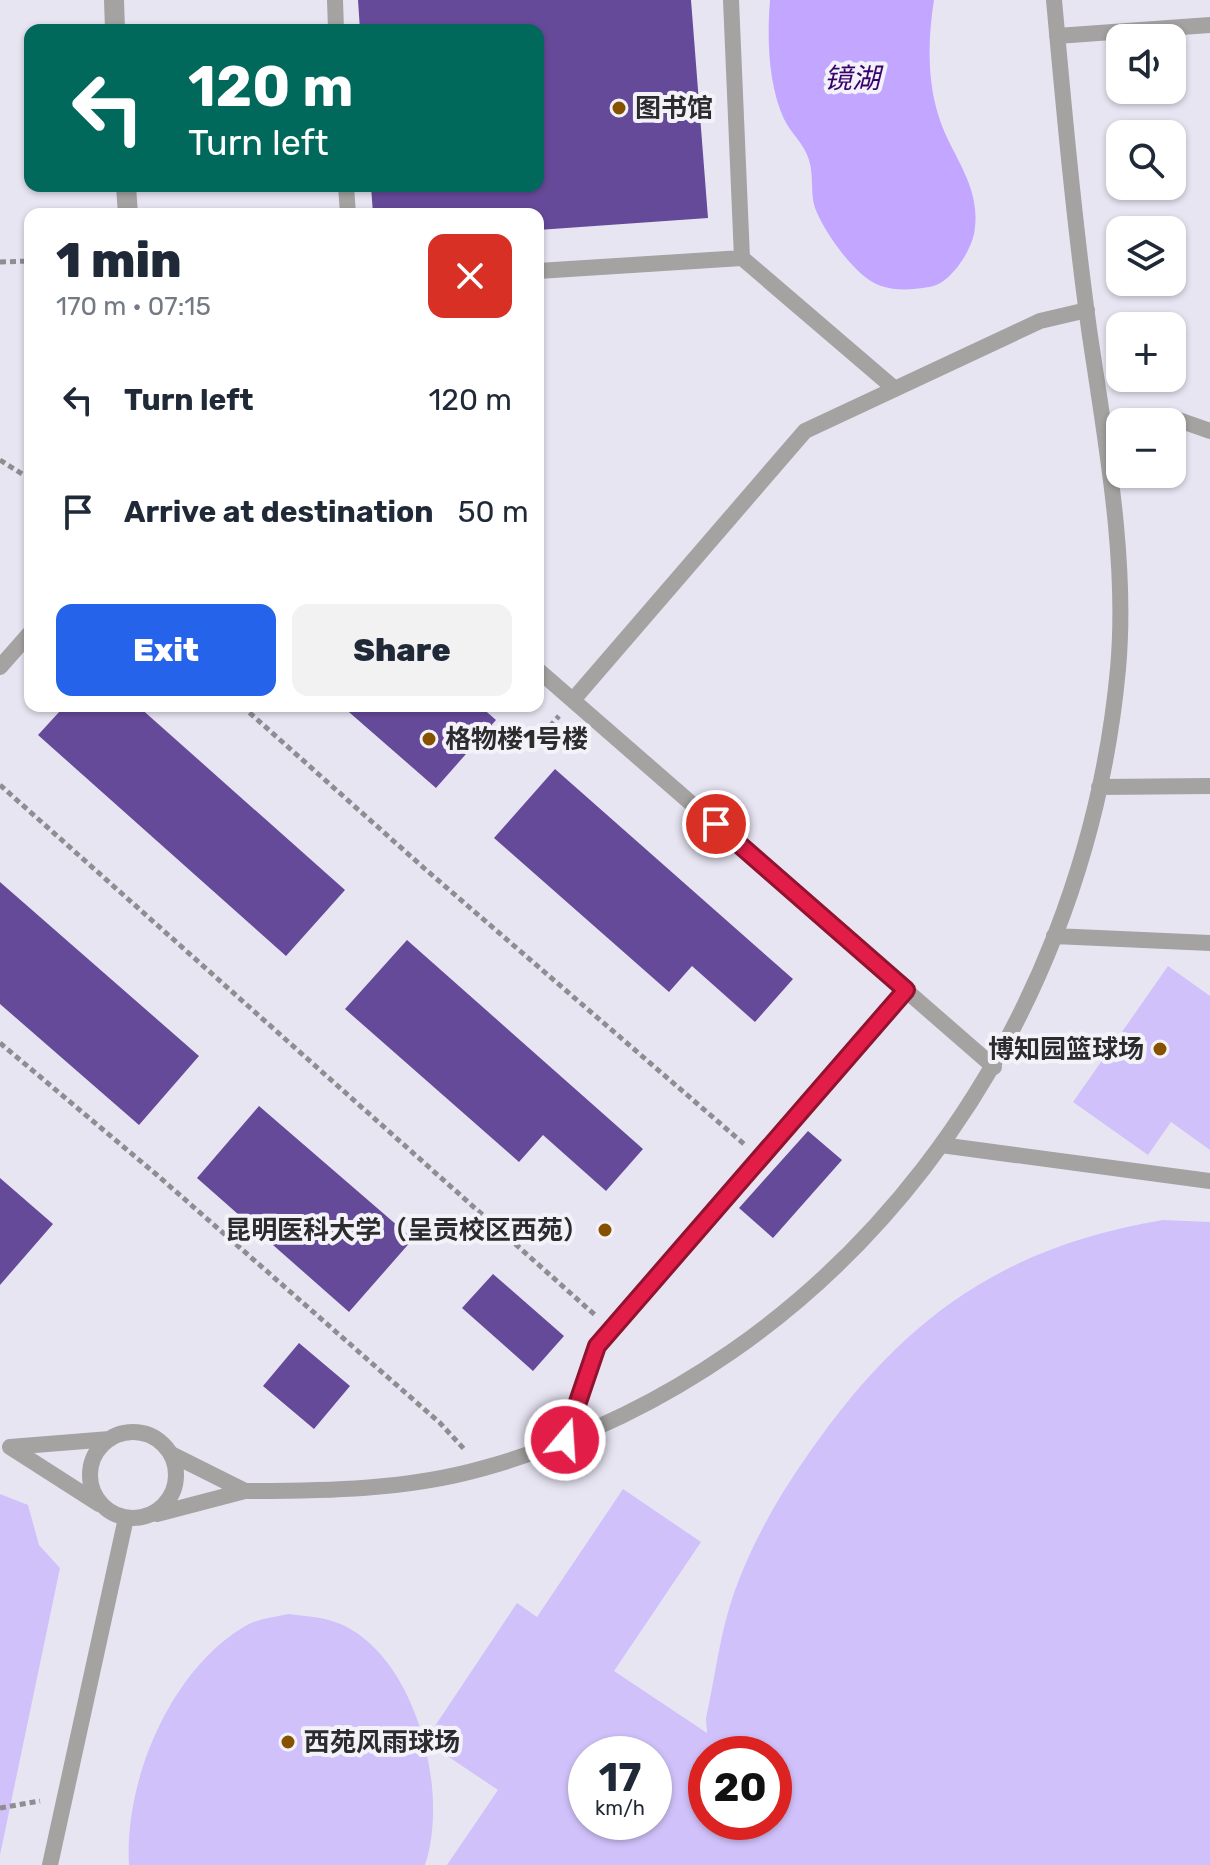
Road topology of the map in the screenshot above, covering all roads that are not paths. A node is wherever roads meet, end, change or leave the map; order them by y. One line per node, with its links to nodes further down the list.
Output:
1 (114, 0): 5 (street)
2 (335, 0): 6 (lane)
3 (731, 0): 9 (lane)
4 (1054, 0): 8 (lane)
5 (115, 24)
6 (336, 24)
7 (1210, 25): 8 (lane)
8 (1057, 36): 11 (lane)
9 (742, 258): 10 (lane); 12 (lane)
10 (544, 271)
11 (1087, 310): 12 (lane); 13 (lane)
12 (895, 389): 20 (lane)
13 (1107, 408)
14 (1186, 423): 15 (lane)
15 (1210, 431)
16 (1115, 488): 22 (lane)
17 (24, 640): 18 (lane)
18 (0, 667)
19 (544, 675): 20 (lane)
20 (573, 700): 25 (lane)
21 (1210, 786): 22 (lane)
22 (1099, 787): 23 (lane)
23 (1054, 936): 24 (lane); 26 (lane)
24 (1210, 943)
25 (906, 990): 26 (lane); 30 (lane)
26 (994, 1067): 27 (lane)
27 (941, 1145): 28 (lane); 30 (lane)
28 (1210, 1181)
29 (110, 1439): 31 (lane); 32 (lane); 34 (lane)
30 (565, 1440): 33 (lane)
31 (5, 1445): 34 (lane)
32 (171, 1454): 33 (lane); 34 (lane)
33 (245, 1491): 34 (lane)
34 (126, 1516): 35 (lane)
35 (50, 1865)

